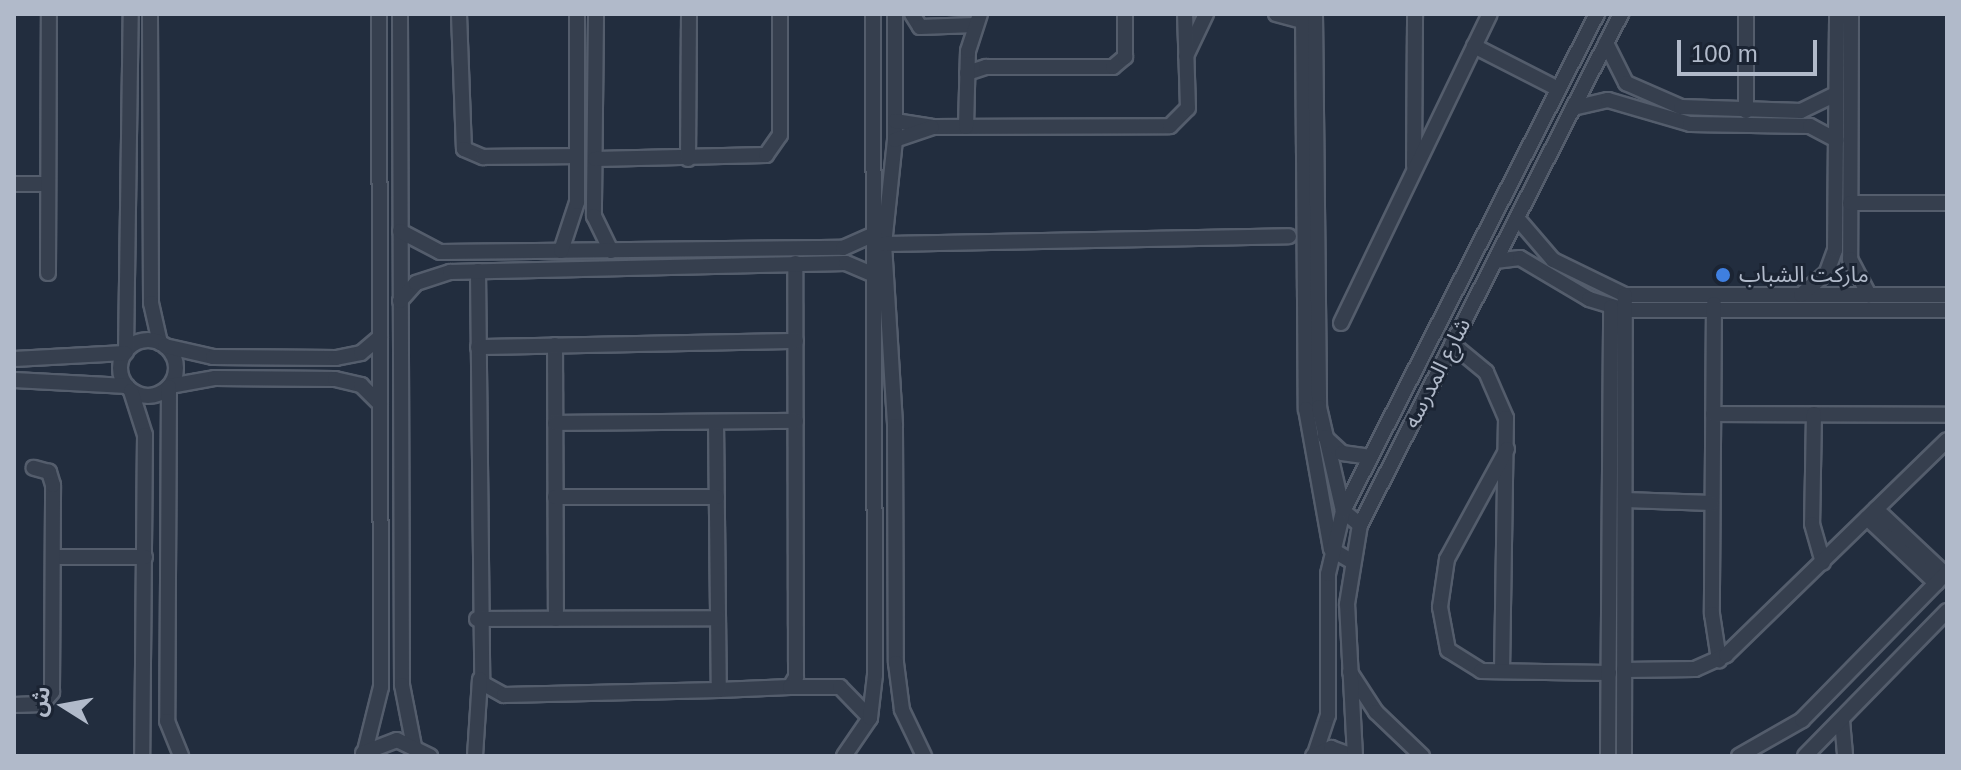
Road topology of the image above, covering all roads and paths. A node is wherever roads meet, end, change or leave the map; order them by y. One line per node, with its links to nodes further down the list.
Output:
1 (49, 14): 52 (street)
2 (131, 14): 62 (street)
3 (150, 14): 63 (street)
4 (379, 14): 48 (street)
5 (400, 14): 49 (street)
6 (459, 14): 45 (street)
7 (577, 14): 35 (street)
8 (596, 14): 34 (street)
9 (689, 14): 47 (street)
10 (780, 14): 47 (street)
11 (873, 14): 27 (street)
12 (912, 14): 25 (street)
13 (1125, 14): 33 (street)
14 (1185, 14): 31 (street)
15 (1206, 14): 31 (street)
16 (1276, 14): 24 (street)
17 (1415, 14): 50 (street)
18 (1490, 14): 29 (street)
19 (1597, 14): 30 (street, شارع المدرسه)
20 (1621, 14): 28 (street, شارع المدرسه)
21 (1746, 14): 39 (street)
22 (1837, 14): 37 (street)
23 (1851, 14): 53 (street)
24 (1307, 16): 58 (street)
25 (977, 20): 33 (street)
26 (895, 22): 27 (street); 40 (street)
27 (873, 30): 60 (street)
28 (1606, 43): 32 (street, شارع المدرسه); 39 (street)
29 (1474, 46): 36 (street); 50 (street)
30 (1577, 52): 32 (street); 36 (street, شارع المدرسه)
31 (1186, 56): 42 (street)
32 (1596, 63): 38 (street, شارع المدرسه)
33 (968, 66): 42 (street)
34 (596, 69): 35 (street); 46 (street)
35 (577, 70): 45 (street)
36 (1558, 89): 107 (street, شارع المدرسه)
37 (1836, 94): 39 (street); 44 (street)
38 (1573, 108): 44 (street); 57 (street, شارع المدرسه)
39 (1746, 111)
40 (895, 121): 41 (street); 43 (street)
41 (932, 127): 42 (street); 43 (street)
42 (966, 127)
43 (895, 140): 60 (street)
44 (1836, 140): 61 (street)
45 (577, 156): 56 (street)
46 (595, 159): 47 (street); 55 (street)
47 (688, 159)
48 (380, 168): 49 (street); 84 (street)
49 (400, 168): 59 (street)
50 (1414, 169): 83 (street)
51 (14, 184): 52 (street)
52 (48, 184): 74 (street)
53 (1850, 203): 54 (street); 61 (street)
54 (1947, 203)
55 (594, 216): 56 (street); 66 (street)
56 (576, 217): 65 (street)
57 (1517, 218): 69 (street, شارع المدرسه); 81 (street)
58 (1302, 230): 60 (street); 104 (street); 120 (street)
59 (400, 231): 67 (street); 79 (street)
60 (879, 239): 68 (street); 75 (street); 103 (street)
61 (1843, 239): 76 (street); 77 (street)
62 (130, 249): 63 (street); 90 (street)
63 (150, 249): 86 (street)
64 (658, 250): 66 (street); 68 (street); 71 (street)
65 (561, 251): 66 (street); 67 (street)
66 (611, 251)
67 (451, 252): 73 (street)
68 (846, 255): 70 (street); 75 (street)
69 (1495, 261): 81 (street); 87 (street, شارع المدرسه)
70 (795, 263): 71 (street); 85 (street)
71 (658, 267): 72 (street)
72 (478, 271): 73 (street); 89 (street)
73 (450, 272): 79 (street)
74 (48, 273)
75 (874, 275): 102 (street)
76 (1801, 295): 77 (street); 80 (street)
77 (1869, 295): 78 (street)
78 (1947, 295)
79 (400, 301): 114 (street)
80 (1714, 303): 81 (street); 82 (street); 96 (street)
81 (1620, 304): 111 (street); 134 (street)
82 (1947, 310)
83 (1341, 323)
84 (380, 337): 86 (street); 95 (street)
85 (796, 341): 88 (street); 99 (street)
86 (163, 344): 90 (street); 93 (street)
87 (1452, 344): 106 (street); 119 (street, شارع المدرسه)
88 (555, 345): 89 (street); 101 (street)
89 (478, 347): 128 (street)
90 (126, 352): 91 (street); 94 (street)
91 (14, 359)
92 (14, 380): 94 (street)
93 (170, 387): 94 (street); 95 (street); 117 (street)
94 (129, 389): 116 (street)
95 (380, 404): 113 (street)
96 (1713, 414): 97 (street); 112 (street)
97 (1814, 414): 98 (street); 124 (street)
98 (1947, 415)
99 (796, 421): 100 (street); 138 (street)
100 (716, 422): 101 (street); 110 (street)
101 (555, 423): 109 (street)
102 (874, 426): 103 (street); 136 (street)
103 (895, 426): 135 (street)
104 (1324, 435): 107 (street); 115 (street)
105 (1947, 440): 118 (street)
106 (1507, 449): 133 (street); 133 (street)
107 (1369, 457): 115 (street, شارع المدرسه)
108 (34, 468): 121 (street)
109 (555, 497): 110 (street); 129 (street)
110 (717, 497): 127 (street)
111 (1625, 500): 112 (street); 132 (street)
112 (1712, 503): 130 (street)
113 (381, 504): 114 (street); 144 (street)
114 (401, 504): 143 (street)
115 (1343, 511): 119 (street); 120 (street, شارع المدرسه)
116 (145, 512): 117 (street); 122 (street)
117 (166, 512): 148 (street)
118 (1872, 513): 124 (street); 125 (street)
119 (1360, 525): 123 (street, شارع المدرسه)
120 (1331, 549): 123 (street); 146 (street, شارع المدرسه)
121 (53, 557): 122 (street); 140 (street)
122 (145, 557): 147 (street)
123 (1351, 561): 131 (street, شارع المدرسه)
124 (1823, 562): 130 (street)
125 (1943, 576): 145 (street)
126 (1947, 611): 142 (street)
127 (718, 618): 129 (street); 139 (street)
128 (477, 619): 129 (street); 137 (street)
129 (556, 619)
130 (1719, 660): 132 (street)
131 (1349, 670): 152 (street, شارع المدرسه); 153 (street)
132 (1624, 670): 155 (street)
133 (1502, 671): 134 (street)
134 (1609, 673): 154 (street)
135 (896, 674): 136 (street); 151 (street)
136 (875, 675): 141 (street)
137 (480, 677): 139 (street); 149 (street)
138 (790, 687): 139 (street); 141 (street)
139 (719, 690)
140 (14, 705)
141 (870, 718): 150 (street)
142 (1842, 720): 156 (street); 157 (street)
143 (422, 752): 144 (street)
144 (360, 754)
145 (1752, 754)
146 (1314, 755): 152 (street)
147 (142, 756)
148 (181, 756)
149 (475, 756)
150 (844, 756)
151 (924, 756)
152 (1354, 756)
153 (1422, 756)
154 (1608, 756)
155 (1624, 756)
156 (1805, 756)
157 (1845, 756)

